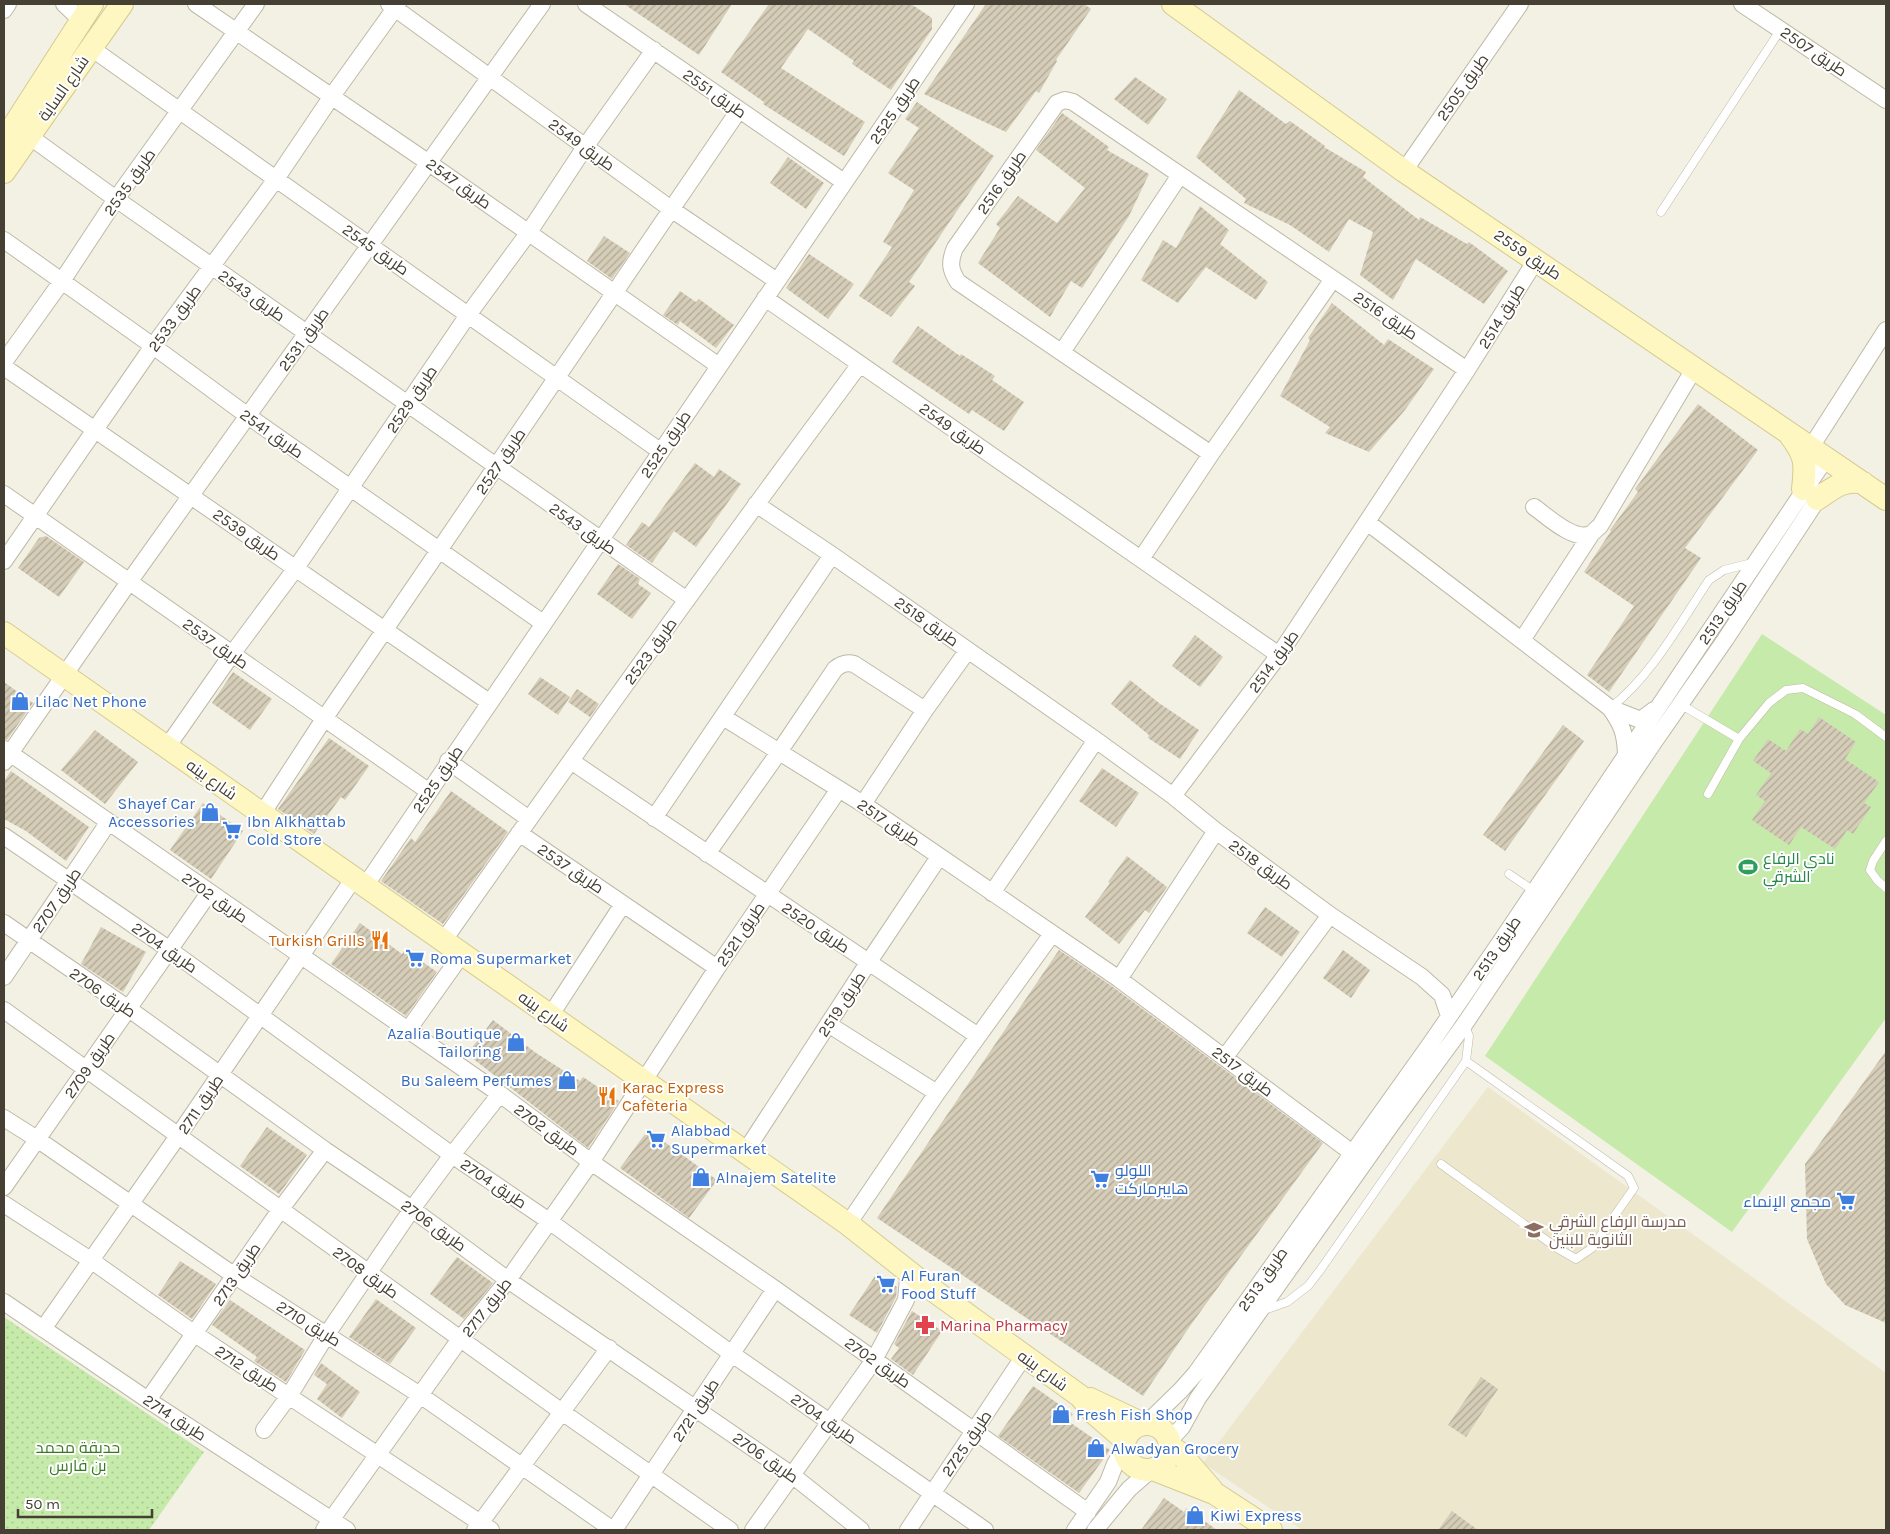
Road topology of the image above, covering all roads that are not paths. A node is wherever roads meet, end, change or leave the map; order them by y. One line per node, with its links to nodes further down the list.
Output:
1 (8, 4): 13 (street)
2 (64, 4): 14 (street)
3 (122, 4): 17 (street, شارع الساية)
4 (196, 4): 16 (street, طريق 2547)
5 (256, 4): 16 (street, طريق 2535)
6 (542, 4): 19 (street, طريق 2531)
7 (586, 4): 18 (street, طريق 2551)
8 (1173, 4): 27 (street, طريق 2559)
9 (1520, 4): 27 (street, طريق 2505)
10 (1742, 4): 15 (street, طريق 2507)
11 (394, 5): 19 (street, طريق 2549); 20 (street, طريق 2533)
12 (962, 5): 31 (street, طريق 2525)
13 (4, 10)
14 (86, 12): 24 (street, شارع الساية)
15 (1781, 29): 21 (street, طريق 2507); 34 (lane)
16 (237, 31): 20 (street, طريق 2547); 23 (street, طريق 2535)
17 (91, 48): 23 (street, طريق 2545); 24 (street, شارع الساية)
18 (654, 50): 22 (street, طريق 2551); 25 (street, طريق 2529)
19 (490, 77): 25 (street, طريق 2549); 26 (street, طريق 2531)
20 (332, 96): 26 (street, طريق 2547); 30 (street, طريق 2533)
21 (1886, 100)
22 (739, 110): 31 (street, طريق 2551); 33 (street, طريق 2527)
23 (180, 111): 30 (street, طريق 2545); 32 (street, طريق 2535)
24 (16, 134): 28 (street, شارع الساية); 32 (street, طريق 2543)
25 (586, 146): 33 (street, طريق 2549); 35 (street, طريق 2529)
26 (429, 163): 35 (street, طريق 2547); 37 (street, طريق 2531)
27 (1404, 171): 38 (street, طريق 2559)
28 (4, 172)
29 (1180, 175): 40 (street, طريق 2516); 49 (street); 49 (street, طريق 2516)
30 (276, 179): 37 (street, طريق 2545); 39 (street, طريق 2533)
31 (844, 182): 42 (street, طريق 2525)
32 (116, 199): 39 (street, طريق 2543); 41 (street, طريق 2535)
33 (671, 209): 42 (street, طريق 2549); 43 (street, طريق 2527)
34 (1661, 212)
35 (529, 232): 43 (street, طريق 2547); 45 (street, طريق 2529)
36 (4, 240): 41 (street, طريق 2541)
37 (370, 245): 45 (street, طريق 2545); 47 (street, طريق 2531)
38 (1536, 260): 54 (street, طريق 2559); 55 (street, طريق 2514)
39 (211, 266): 47 (street, طريق 2543); 48 (street, طريق 2533)
40 (1333, 279): 55 (street, طريق 2516); 62 (street)
41 (62, 281): 48 (street, طريق 2541); 50 (street, طريق 2535)
42 (777, 281): 44 (street, طريق 2525)
43 (615, 293): 52 (street, طريق 2547); 56 (street, طريق 2527)
44 (765, 298): 51 (street, طريق 2549); 52 (street, طريق 2525)
45 (468, 315): 56 (street, طريق 2545); 57 (street, طريق 2529)
46 (1886, 330): 63 (street, طريق 2513)
47 (307, 334): 57 (street, طريق 2543); 58 (street, طريق 2531)
48 (154, 346): 58 (street, طريق 2541); 59 (street, طريق 2533)
49 (1062, 352): 62 (street, طريق 2516)
50 (4, 362)
51 (860, 364): 71 (street, طريق 2523); 79 (street, طريق 2549)
52 (719, 366): 61 (street, طريق 2525)
53 (4, 367): 59 (street, طريق 2539)
54 (1694, 369): 60 (street, طريق 2559); 75 (street)
55 (1467, 370): 74 (street, طريق 2514)
56 (557, 378): 61 (street, طريق 2545); 64 (street, طريق 2527)
57 (407, 405): 64 (street, طريق 2543); 66 (street, طريق 2529)
58 (248, 416): 66 (street, طريق 2541); 69 (street, طريق 2531)
59 (95, 429): 69 (street, طريق 2539); 73 (street, طريق 2533)
60 (1786, 430): 63 (street, طريق 2559); 68 (street)
61 (660, 451): 76 (street, طريق 2525)
62 (1211, 454): 79 (street)
63 (1825, 457): 65 (street, طريق 2559); 68 (street, طريق 2513)
64 (496, 467): 76 (street, طريق 2543); 77 (street, طريق 2527)
65 (1862, 483): 68 (street); 70 (street, طريق 2559)
66 (350, 488): 77 (street, طريق 2541); 82 (street, طريق 2529)
67 (4, 494): 73 (street, طريق 2537)
68 (1810, 494): 81 (street, طريق 2513); 94 (street, طريق 2513)
69 (191, 496): 82 (street, طريق 2539); 83 (street, طريق 2531)
70 (1886, 499)
71 (756, 504): 78 (street, طريق 2518); 84 (street, طريق 2523)
72 (1534, 507): 75 (street)
73 (34, 516): 80 (street, طريق 2533); 83 (street, طريق 2537)
74 (1367, 522): 88 (street); 91 (street, طريق 2514)
75 (1592, 534): 88 (street)
76 (600, 540): 84 (street, طريق 2543); 85 (street, طريق 2525)
77 (439, 550): 85 (street, طريق 2541); 86 (street, طريق 2527)
78 (832, 555): 89 (street, طريق 2518); 98 (street)
79 (1141, 559): 91 (street, طريق 2549)
80 (4, 561)
81 (1757, 562): 95 (lane); 96 (street, طريق 2513)
82 (296, 568): 86 (street, طريق 2539); 90 (street, طريق 2529)
83 (129, 582): 90 (street, طريق 2537); 92 (street, طريق 2531)
84 (687, 600): 109 (street, طريق 2523)
85 (543, 623): 93 (street, طريق 2525)
86 (385, 630): 93 (street, طريق 2539); 99 (street, طريق 2527)
87 (4, 633): 92 (street, شارع بينه)
88 (1522, 640): 95 (street)
89 (968, 650): 97 (street); 102 (street, طريق 2518)
90 (232, 654): 99 (street, طريق 2537); 104 (street, طريق 2529)
91 (1280, 655): 113 (street, طريق 2514)
92 (64, 676): 104 (street, شارع بينه); 107 (street, طريق 2531)
93 (489, 702): 108 (street, طريق 2525)
94 (1680, 704): 100 (street, طريق 2513); 103 (lane)
95 (1610, 708): 96 (street); 106 (street)
96 (1656, 709): 100 (street, طريق 2513)
97 (925, 710): 105 (street); 114 (street)
98 (723, 717): 105 (street, طريق 2517); 116 (street)
99 (324, 719): 111 (street, طريق 2537); 115 (street, طريق 2527)
100 (1647, 737): 106 (street, طريق 2513); 152 (street, طريق 2513)
101 (1886, 737): 103 (lane)
102 (1096, 740): 113 (street, طريق 2518); 131 (street)
103 (1739, 740): 112 (lane)
104 (167, 747): 115 (street, شارع بينه)
105 (779, 752): 110 (street, طريق 2517); 123 (street)
106 (1626, 753): 129 (street, طريق 2513)
107 (6, 755): 118 (street, طريق 2702)
108 (448, 761): 111 (street, طريق 2525); 117 (street)
109 (571, 761): 116 (street, طريق 2520); 117 (street, طريق 2523)
110 (839, 789): 114 (street, طريق 2517); 132 (street, طريق 2521)
111 (428, 791): 127 (street, طريق 2525)
112 (1708, 794)
113 (1173, 796): 119 (street, طريق 2518)
114 (863, 804): 124 (street, طريق 2517)
115 (262, 814): 127 (street, شارع بينه)
116 (654, 818): 123 (street, طريق 2520)
117 (529, 819): 120 (street, طريق 2523)
118 (108, 823): 126 (street, طريق 2707); 130 (street, طريق 2702)
119 (1216, 831): 134 (street, طريق 2518); 145 (street)
120 (519, 833): 133 (street, طريق 2537); 137 (street, طريق 2523)
121 (4, 836): 126 (street, طريق 2704)
122 (1886, 841): 128 (lane)
123 (707, 854): 132 (street, طريق 2520)
124 (939, 857): 131 (street, طريق 2517); 142 (street, طريق 2519)
125 (1509, 874): 129 (lane)
126 (69, 881): 138 (street, طريق 2707); 139 (street, طريق 2704)
127 (359, 882): 137 (street, شارع بينه); 141 (street, طريق 2711)
128 (1886, 888)
129 (1534, 892): 150 (street, طريق 2513)
130 (209, 893): 139 (street, طريق 2709); 141 (street, طريق 2702)
131 (992, 893): 136 (street, طريق 2517)
132 (767, 894): 142 (street, طريق 2520); 143 (street, طريق 2521)
133 (623, 904): 143 (street, طريق 2537); 149 (street)
134 (1330, 915): 150 (street, طريق 2518); 155 (street)
135 (4, 923): 138 (street, طريق 2706)
136 (1052, 934): 145 (street, طريق 2517); 154 (street)
137 (444, 940): 140 (street, شارع بينه)
138 (28, 941): 144 (street, طريق 2707); 146 (street, طريق 2706)
139 (170, 950): 146 (street, طريق 2709); 148 (street, طريق 2704)
140 (462, 954): 149 (street, شارع بينه); 153 (street)
141 (302, 956): 148 (street, طريق 2711); 153 (street, طريق 2702)
142 (868, 963): 151 (street, طريق 2519); 154 (street, طريق 2520)
143 (717, 968): 159 (street, طريق 2521)
144 (4, 977)
145 (1119, 979): 155 (street, طريق 2517)
146 (129, 1008): 157 (street, طريق 2709); 158 (street, طريق 2706)
147 (4, 1010): 157 (street, طريق 2708)
148 (260, 1016): 158 (street, طريق 2711); 168 (street, طريق 2704)
149 (550, 1016): 159 (street, شارع بينه)
150 (1449, 1016): 167 (street, طريق 2513)
151 (828, 1024): 160 (street); 166 (street, طريق 2519)
152 (1464, 1025): 156 (lane); 170 (street, طريق 2513)
153 (408, 1030): 161 (street, طريق 2702)
154 (978, 1036): 160 (street)
155 (1225, 1057): 167 (street, طريق 2517)
156 (1466, 1061): 171 (lane); 186 (lane)
157 (86, 1069): 163 (street, طريق 2708); 164 (street, طريق 2709)
158 (220, 1074): 163 (street, طريق 2711); 165 (street, طريق 2706)
159 (643, 1081): 166 (street, شارع بينه); 169 (street, طريق 2717)
160 (937, 1093): 178 (street)
161 (500, 1094): 168 (street); 169 (street, طريق 2702)
162 (4, 1118): 164 (street, طريق 2710)
163 (178, 1136): 174 (street, طريق 2711); 176 (street, طريق 2708)
164 (37, 1139): 172 (street, طريق 2709); 174 (street, طريق 2710)
165 (325, 1150): 175 (street, طريق 2706); 176 (street, طريق 2713)
166 (745, 1152): 178 (street, شارع بينه)
167 (1352, 1153): 170 (street, طريق 2517); 202 (street, طريق 2513)
168 (452, 1155): 175 (street); 177 (street, طريق 2704)
169 (591, 1162): 177 (street, طريق 2717); 184 (street, طريق 2702)
170 (1366, 1163): 186 (street, طريق 2513)
171 (1441, 1164)
172 (4, 1187)
173 (4, 1204): 179 (street, طريق 2712)
174 (130, 1204): 179 (street, طريق 2711); 182 (street, طريق 2710)
175 (412, 1209): 181 (street); 183 (street, طريق 2706)
176 (280, 1210): 181 (street, طريق 2708); 182 (street, طريق 2713)
177 (549, 1221): 183 (street, طريق 2717); 192 (street, طريق 2704)
178 (848, 1224): 180 (street, شارع بينه)
179 (92, 1261): 187 (street, طريق 2711); 188 (street, طريق 2712)
180 (906, 1269): 193 (street, شارع بينه); 194 (street)
181 (368, 1273): 189 (street); 190 (street, طريق 2708)
182 (234, 1276): 188 (street, طريق 2713); 189 (street, طريق 2710)
183 (508, 1280): 190 (street, طريق 2717); 191 (street, طريق 2706)
184 (775, 1289): 192 (street, طريق 2721); 194 (street, طريق 2702)
185 (4, 1302): 187 (street, طريق 2714)
186 (1260, 1312): 205 (street, طريق 2513)
187 (43, 1329): 198 (street, طريق 2714)
188 (195, 1334): 196 (street, طريق 2712); 198 (street, طريق 2713)
189 (327, 1334): 195 (street, طريق 2710); 196 (street)
190 (460, 1339): 195 (street, طريق 2717); 200 (street, طريق 2708)
191 (609, 1348): 199 (street, طريق 2706); 200 (street)
192 (732, 1354): 199 (street, طريق 2721); 201 (street, طريق 2704)
193 (1024, 1356): 197 (street, شارع بينه); 204 (street, طريق 2725)
194 (874, 1360): 201 (street); 204 (street, طريق 2702)
195 (420, 1395): 207 (street, طريق 2717); 208 (street, طريق 2710)
196 (289, 1396): 203 (street); 207 (street, طريق 2712)
197 (1080, 1396): 202 (street, شارع بينه); 206 (street, شارع بينه)
198 (148, 1400): 215 (street, طريق 2714)
199 (696, 1409): 210 (street, طريق 2706); 211 (street, طريق 2721)
200 (562, 1412): 208 (street); 211 (street, طريق 2708)
201 (831, 1422): 210 (street); 212 (street, طريق 2704)
202 (1145, 1424): 205 (street); 206 (street)
203 (264, 1430)
204 (975, 1431): 212 (street, طريق 2725); 214 (street, طريق 2702)
205 (1170, 1443): 209 (street); 213 (street)
206 (1125, 1444): 209 (street); 214 (street)
207 (378, 1457): 215 (street, طريق 2717); 216 (street, طريق 2712)
208 (521, 1466): 216 (street); 218 (street, طريق 2710)
209 (1152, 1469): 213 (street); 225 (street)
210 (792, 1475): 220 (street); 221 (street, طريق 2706)
211 (652, 1476): 218 (street, طريق 2721); 219 (street, طريق 2708)
212 (933, 1493): 222 (street, طريق 2725); 223 (street, طريق 2704)
213 (1214, 1493): 226 (street)
214 (1088, 1512): 224 (street)
215 (327, 1525): 217 (street, طريق 2714)
216 (482, 1528)
217 (347, 1530)
218 (614, 1530)
219 (730, 1530)
220 (753, 1530)
221 (862, 1530)
222 (908, 1530)
223 (985, 1530)
224 (1075, 1530)
225 (1095, 1530)
226 (1271, 1530)

